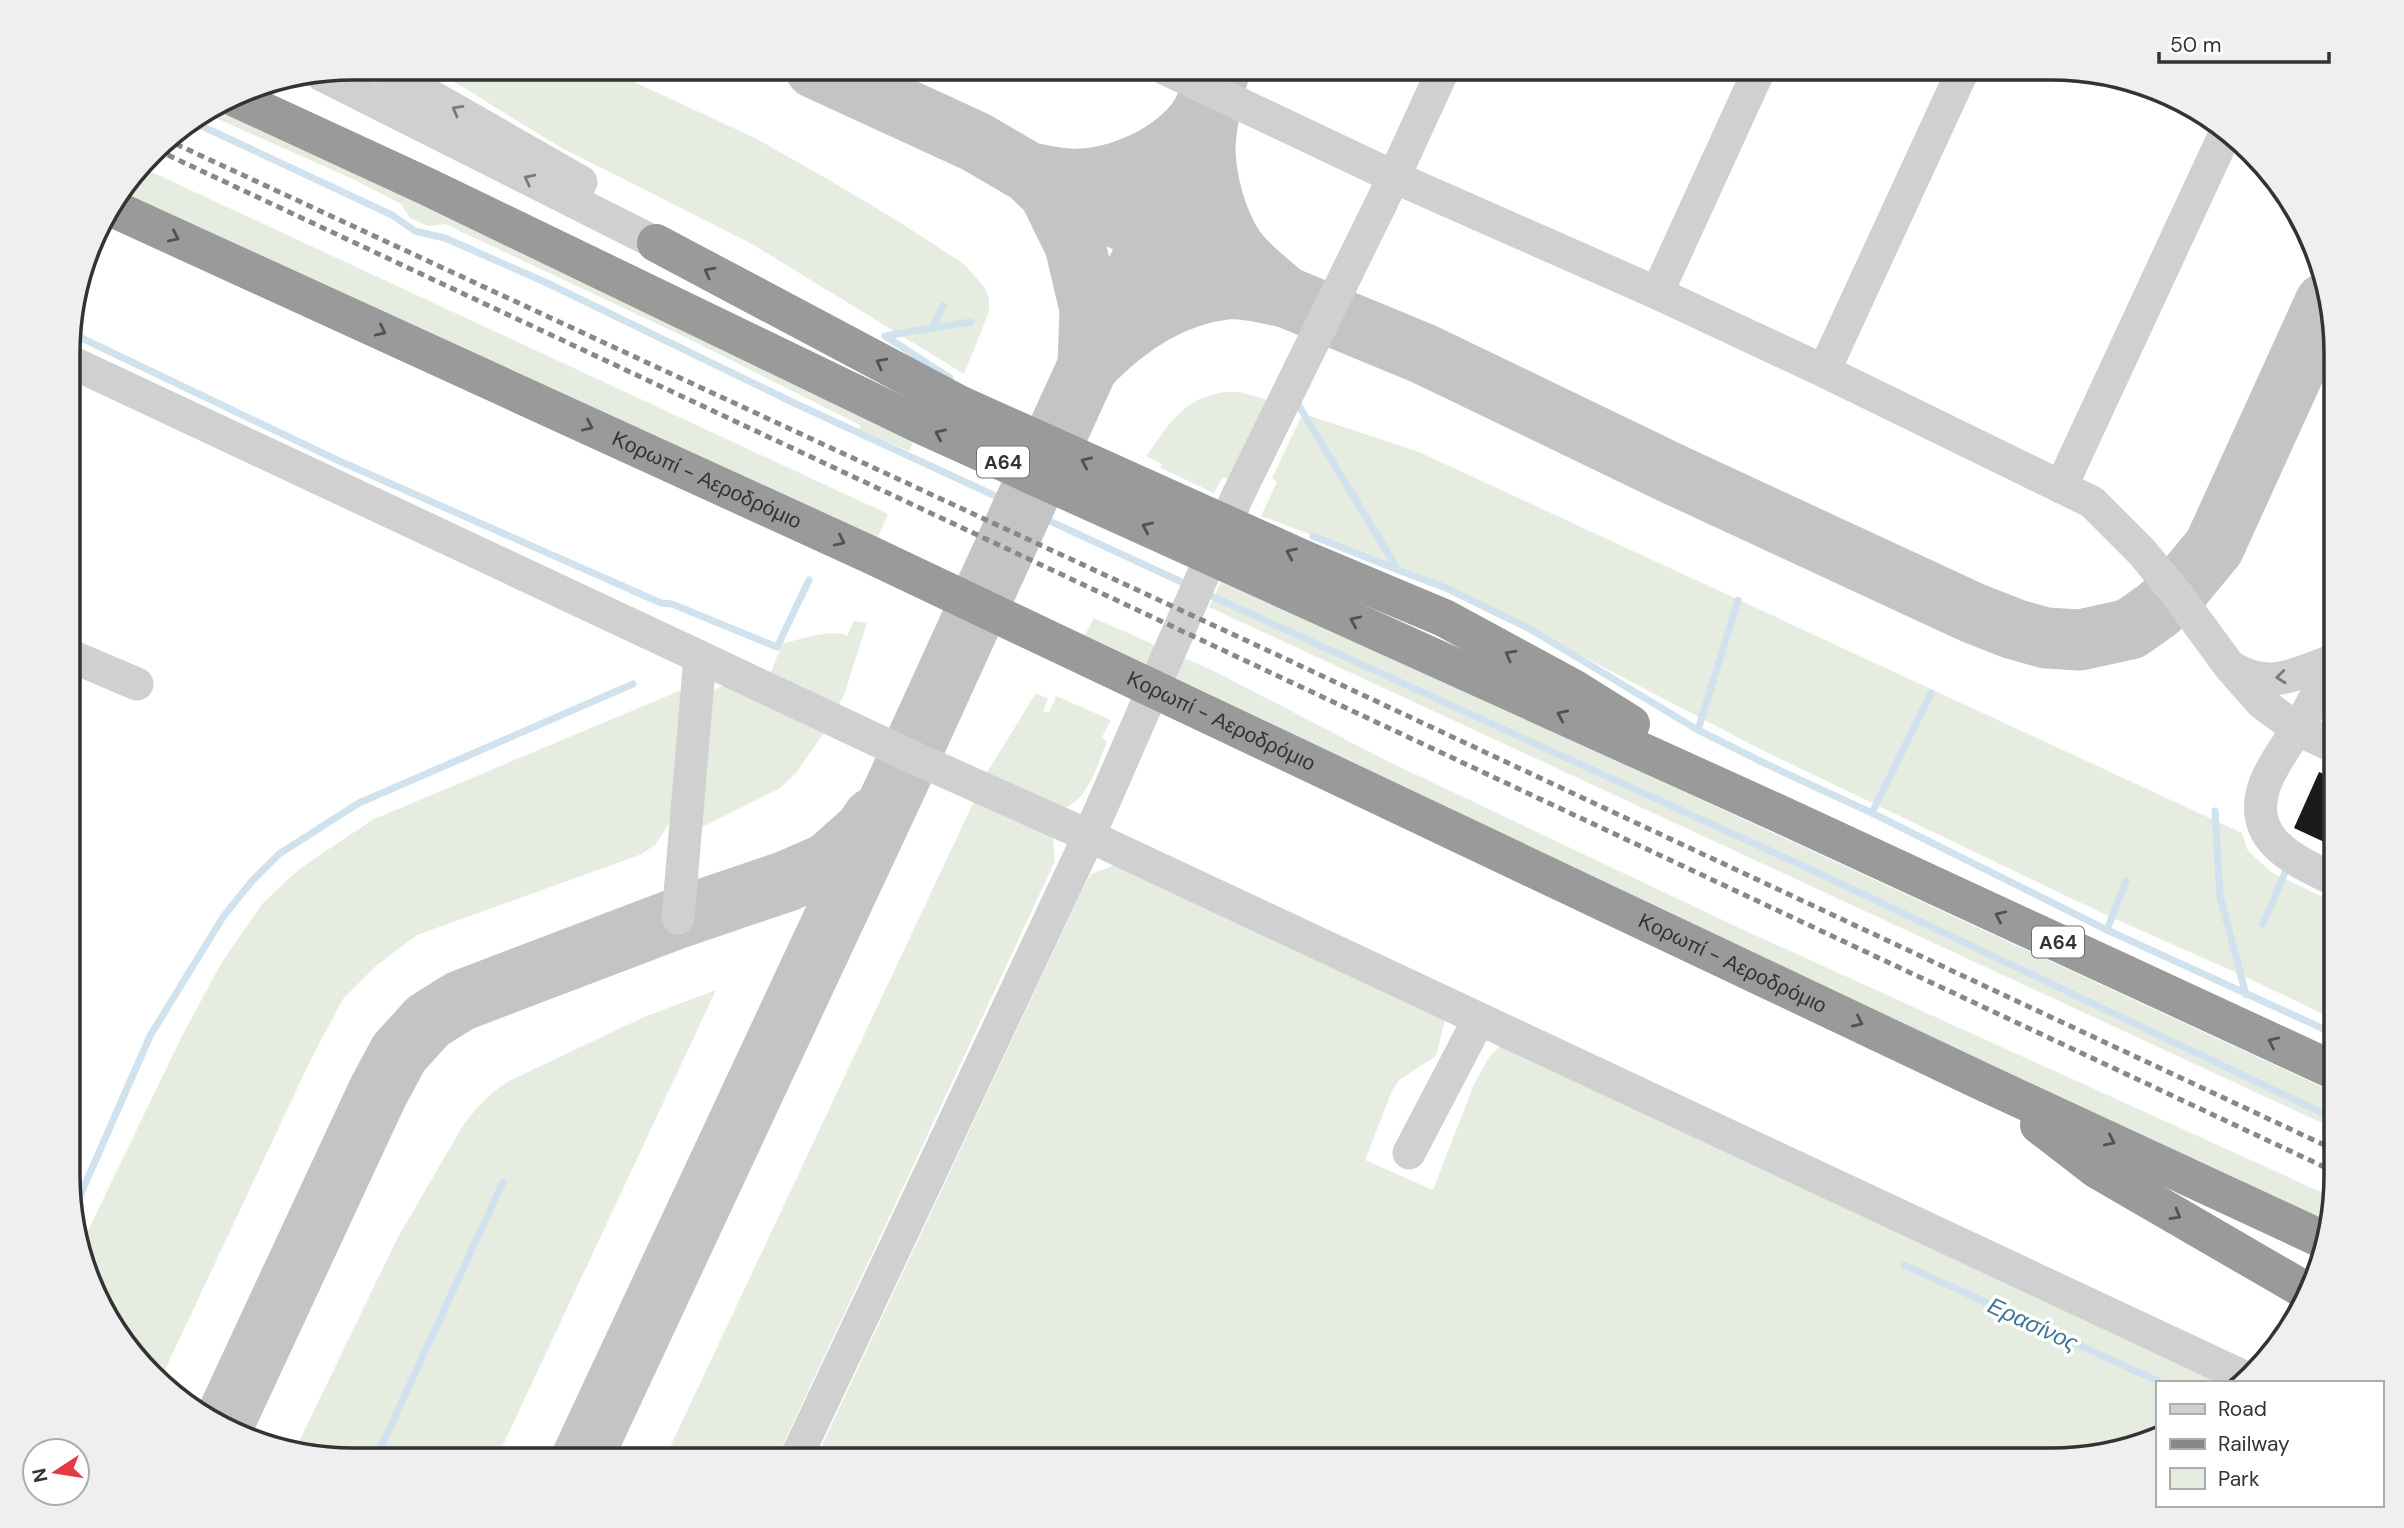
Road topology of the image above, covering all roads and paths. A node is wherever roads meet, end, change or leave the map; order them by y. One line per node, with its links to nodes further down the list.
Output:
1 (403, 80): 11 (street, one-way to 1)
2 (1189, 80): 9 (street)
3 (1438, 80): 9 (street)
4 (1755, 80): 12 (street)
5 (1958, 80): 14 (street)
6 (334, 81): 11 (street, one-way to 6)
7 (245, 103): 24 (highway, Α64, one-way to 7)
8 (2222, 141): 15 (street)
9 (1394, 177): 12 (street); 25 (street)
10 (121, 212): 30 (highway, Κορωπί - Αεροδρόμιο, one-way to 30)
11 (656, 243): 24 (highway, one-way to 11)
12 (1657, 293): 14 (street)
13 (80, 366): 16 (street)
14 (1824, 371): 15 (street)
15 (2061, 487): 19 (street)
16 (700, 657): 25 (street); 27 (street)
17 (80, 660): 21 (street)
18 (2324, 662): 19 (street, one-way to 19)
19 (2230, 667): 22 (street)
20 (2324, 682): 22 (street)
21 (137, 684)
22 (2297, 729): 23 (street); 26 (street)
23 (2324, 742)
24 (1780, 814): 29 (highway, Α64, one-way to 24)
25 (1089, 836): 28 (street); 35 (street)
26 (2324, 875)
27 (678, 918)
28 (1479, 1019): 31 (street); 34 (street)
29 (2324, 1066)
30 (1981, 1081): 32 (highway, Κορωπί - Αεροδρόμιο, one-way to 32); 33 (highway, one-way to 33)
31 (1409, 1153)
32 (2316, 1236)
33 (2299, 1287)
34 (2237, 1373)
35 (801, 1448)

